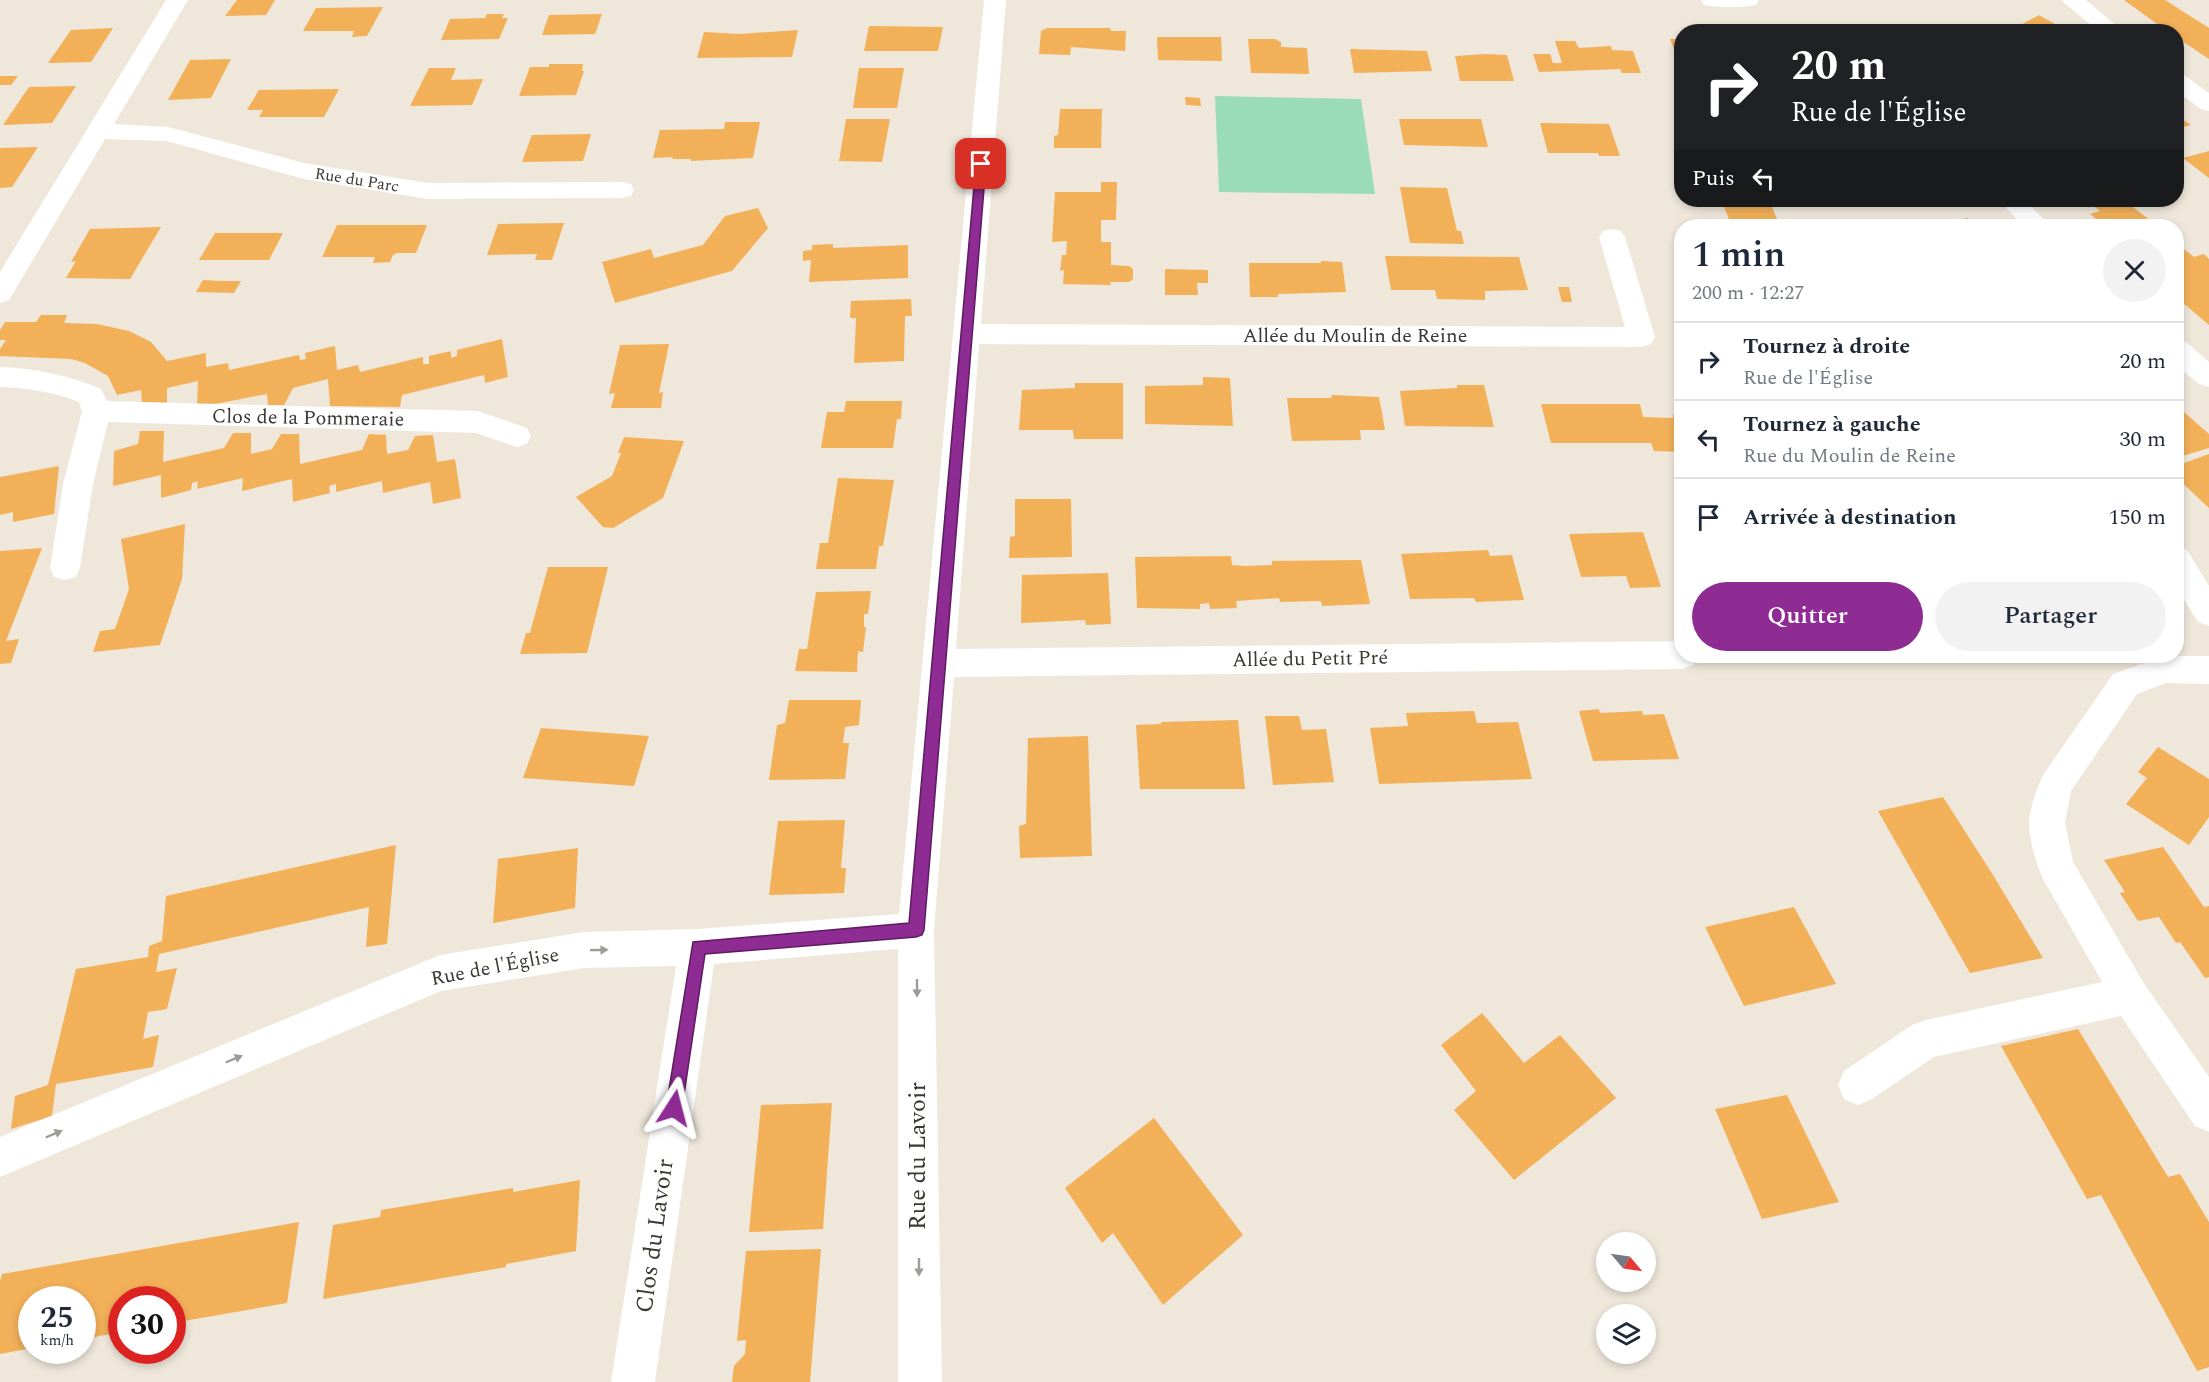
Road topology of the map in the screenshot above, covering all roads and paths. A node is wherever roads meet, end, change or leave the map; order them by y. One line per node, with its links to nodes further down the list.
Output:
1 (177, 0): 9 (street)
2 (995, 0): 15 (street, Rue du Lavoir)
3 (1713, 0): 4 (street)
4 (1748, 0)
5 (2072, 0): 6 (street)
6 (2102, 24)
7 (2184, 86): 8 (street)
8 (2209, 104)
9 (98, 131): 10 (street, Rue du Parc); 14 (street)
10 (622, 190)
11 (2018, 207): 12 (street)
12 (2030, 219)
13 (1612, 237): 15 (street, Allée du Moulin de Reine)
14 (0, 294)
15 (966, 334): 25 (street, Rue du Lavoir)
16 (2184, 356): 18 (street)
17 (0, 377): 19 (street)
18 (2209, 377)
19 (96, 411): 20 (street, Clos de la Pommeraie); 21 (street)
20 (517, 436)
21 (65, 568)
22 (2184, 572): 23 (street)
23 (2209, 613)
24 (1674, 655): 25 (street, Allée du Petit Pré)
25 (939, 663): 27 (street, Rue du Lavoir)
26 (2209, 670): 29 (street)
27 (916, 930): 28 (street, Rue de l'Église); 34 (street, Rue du Lavoir, one-way to 34)
28 (698, 947): 32 (street, Rue de l'Église, one-way to 28); 33 (street, Clos du Lavoir)
29 (2130, 995): 30 (street); 31 (street)
30 (1858, 1085)
31 (2209, 1112)
32 (0, 1157)
33 (633, 1382)
34 (920, 1382)

